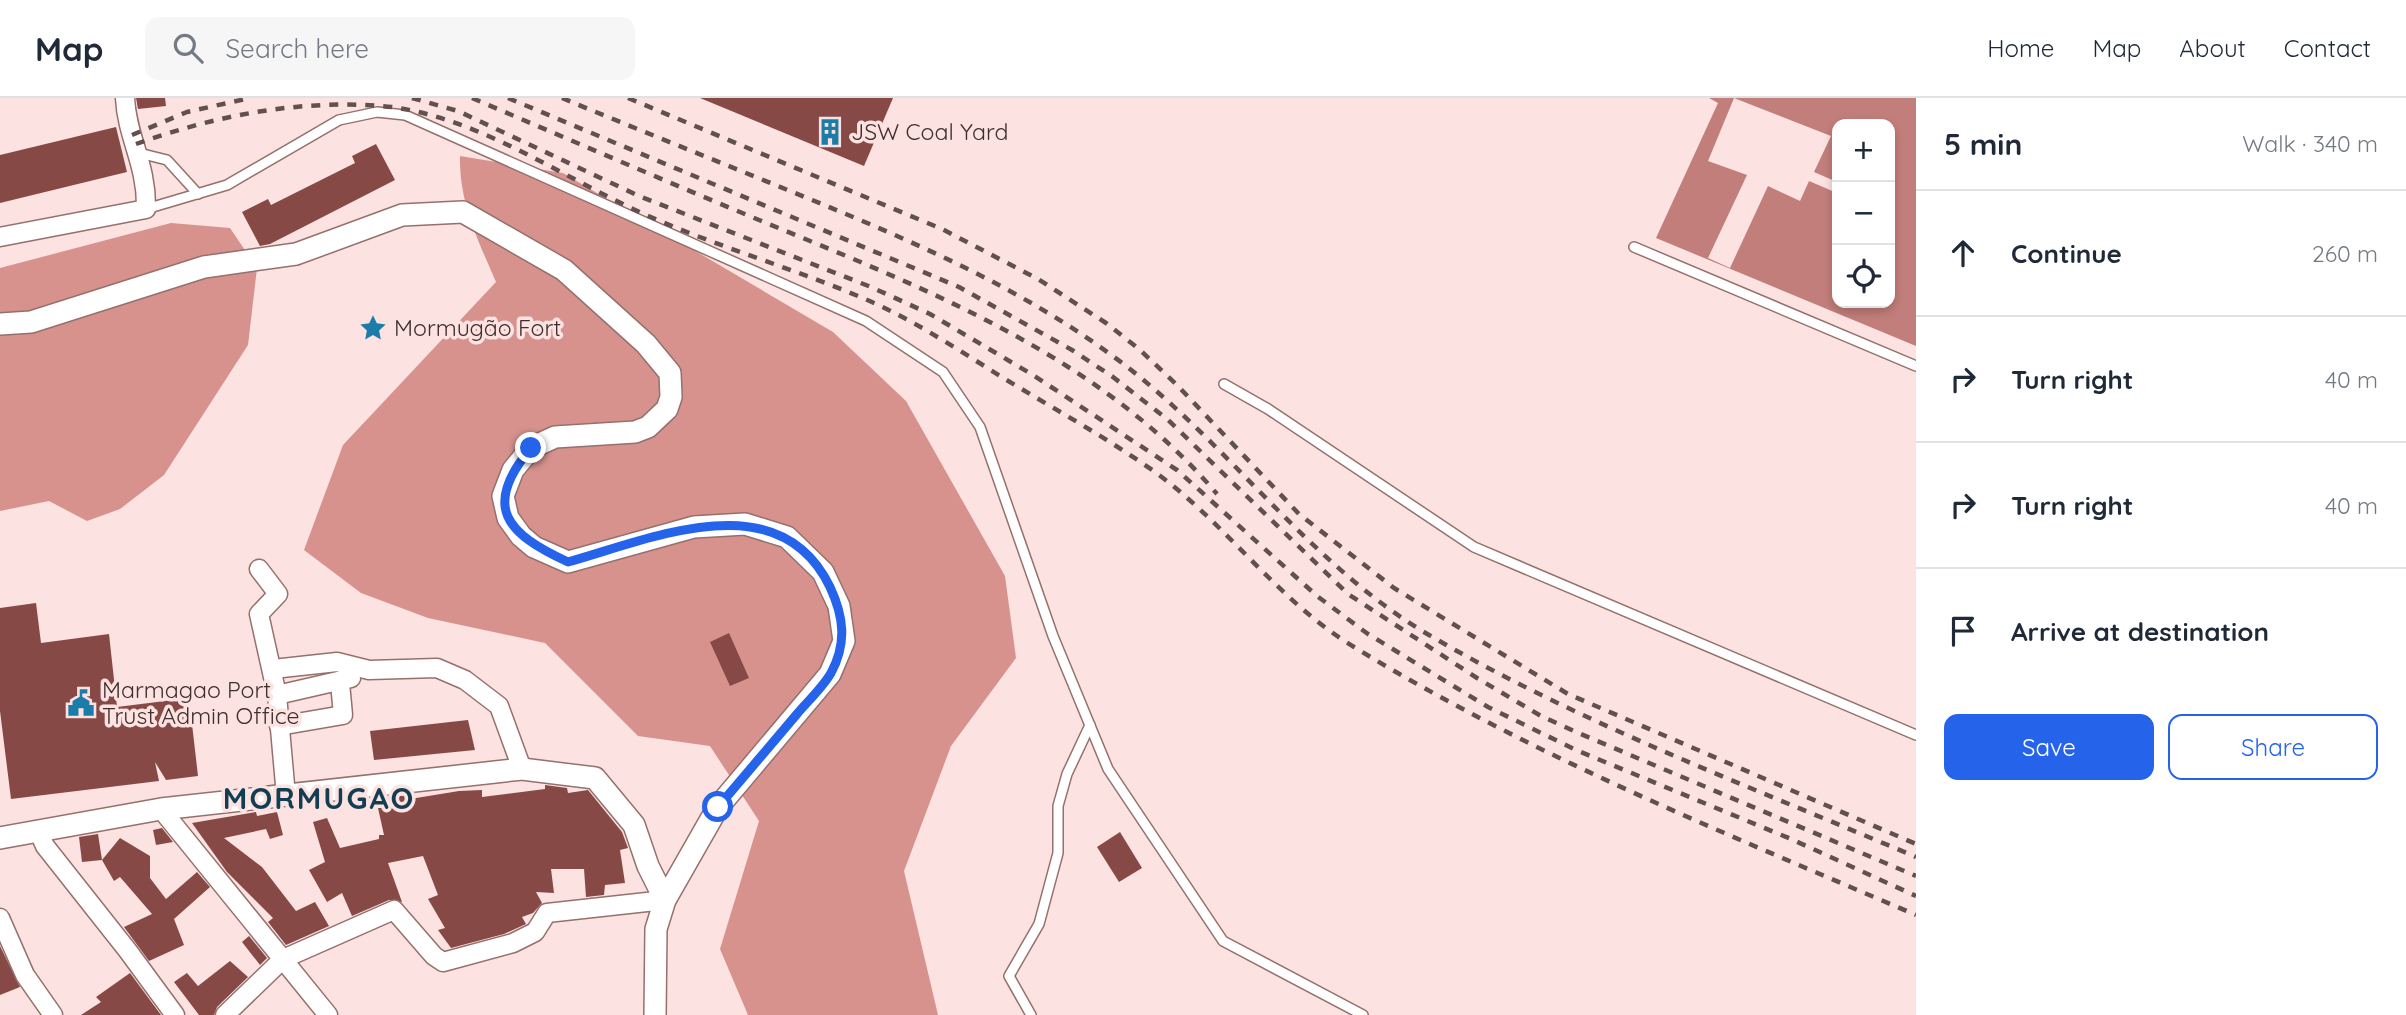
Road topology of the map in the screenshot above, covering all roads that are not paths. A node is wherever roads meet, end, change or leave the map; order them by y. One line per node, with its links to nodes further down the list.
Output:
1 (125, 98): 2 (street)
2 (139, 153): 3 (lane); 4 (street)
3 (198, 194): 4 (lane); 15 (lane)
4 (146, 209): 5 (street)
5 (0, 237)
6 (1634, 247): 8 (lane)
7 (0, 324): 23 (street)
8 (1916, 366)
9 (1224, 384): 17 (lane)
10 (259, 569): 11 (street)
11 (273, 669): 12 (street); 14 (street)
12 (369, 670): 13 (street); 18 (street)
13 (340, 683): 14 (street); 16 (street)
14 (277, 695): 16 (street)
15 (1090, 725): 31 (lane); 32 (lane)
16 (279, 726): 19 (street)
17 (1916, 735)
18 (522, 769): 19 (street); 23 (street)
19 (286, 796): 20 (street)
20 (161, 809): 21 (street); 25 (street)
21 (38, 830): 22 (street); 27 (street)
22 (0, 838)
23 (665, 900): 25 (street); 30 (street)
24 (0, 918): 26 (street)
25 (283, 959): 28 (street); 29 (street)
26 (53, 1015)
27 (174, 1015)
28 (225, 1015)
29 (328, 1015)
30 (655, 1015)
31 (1031, 1015)
32 (1363, 1015)

